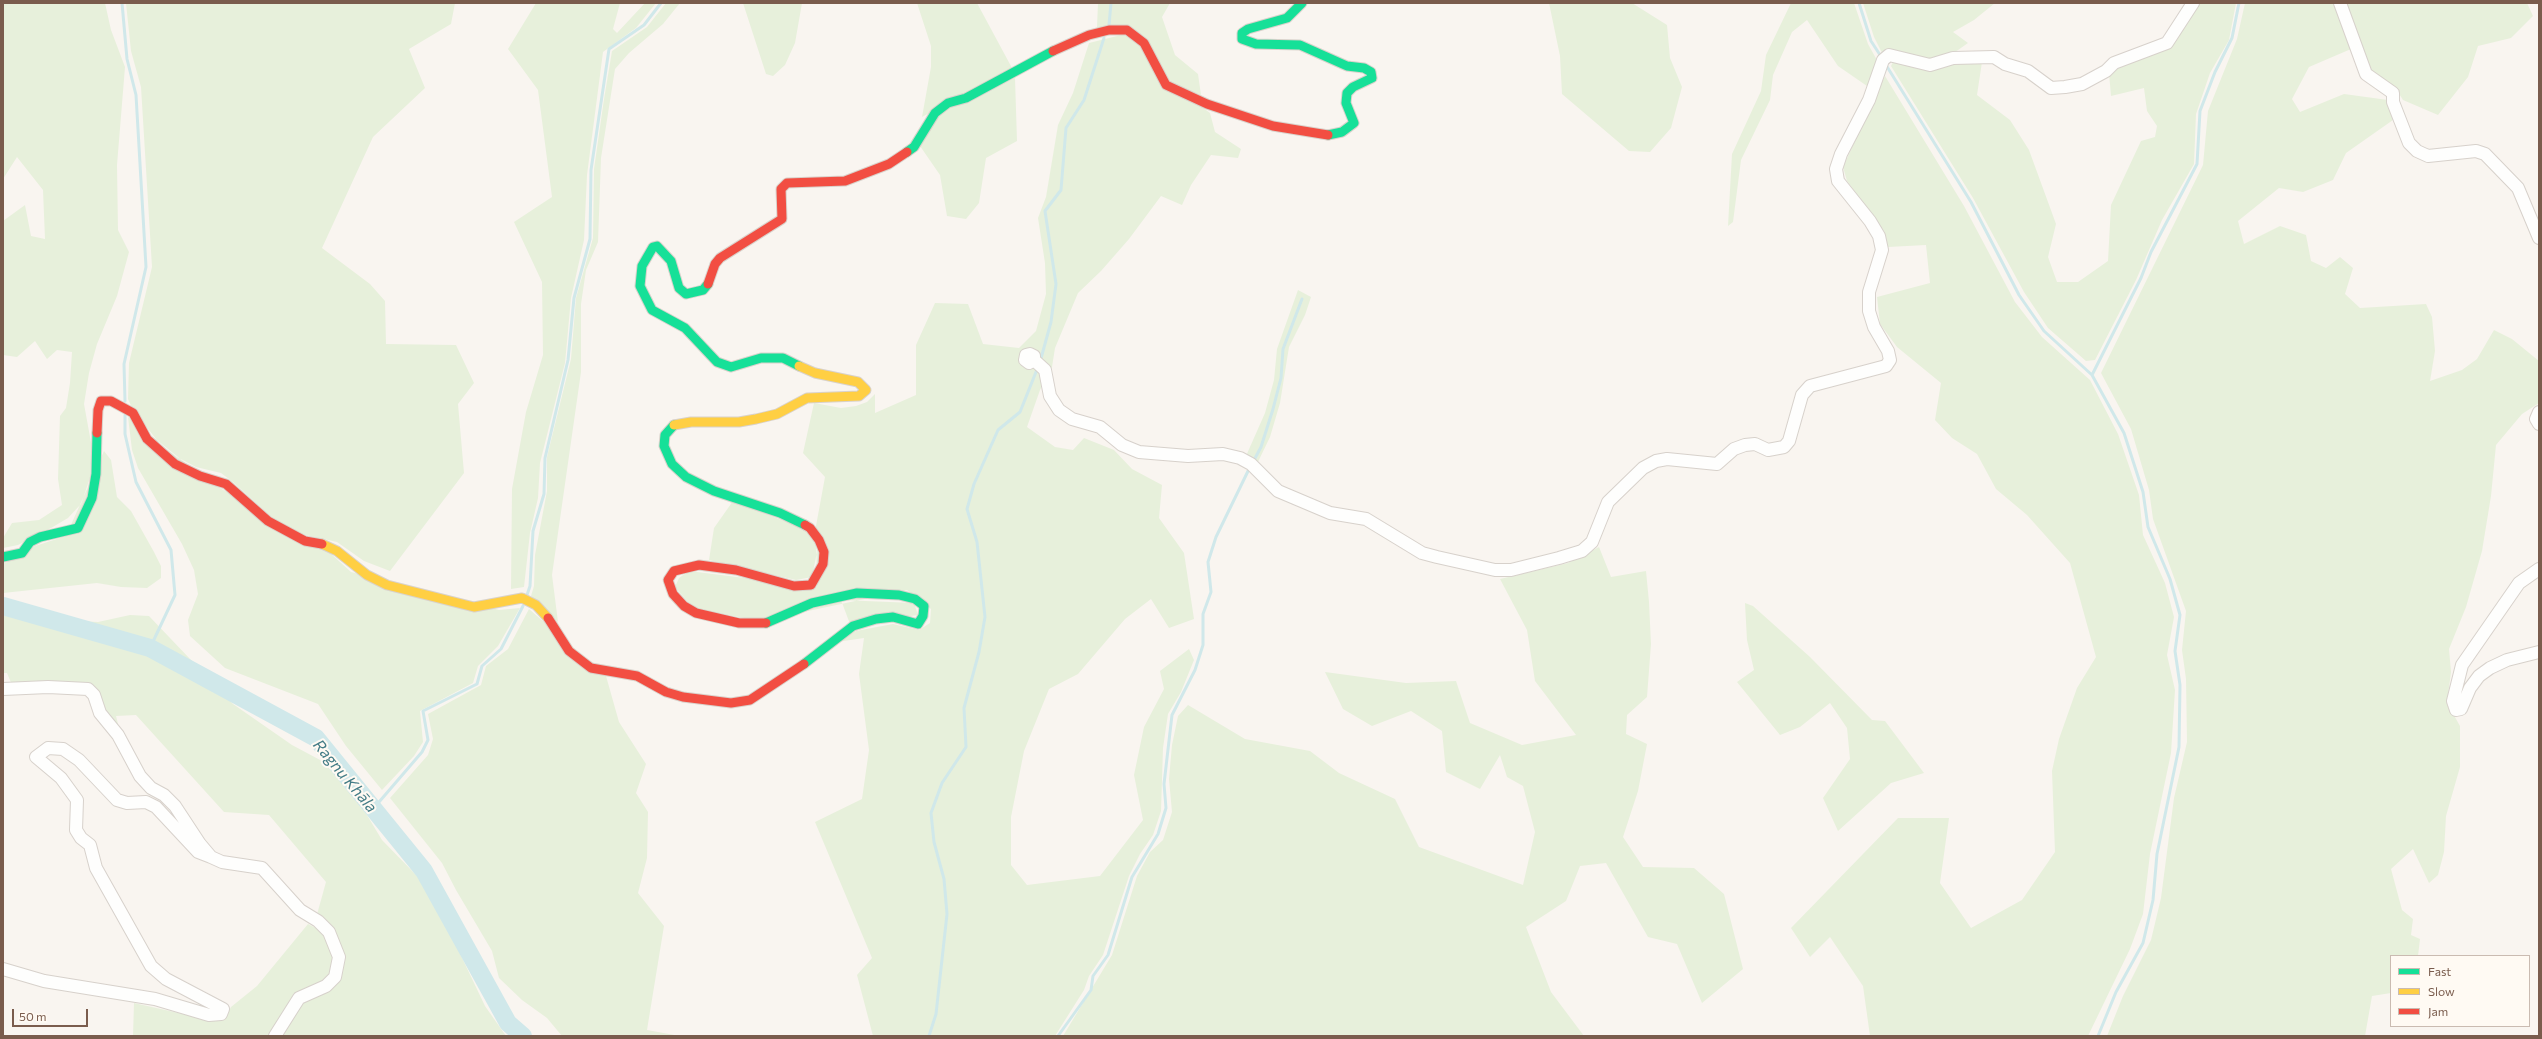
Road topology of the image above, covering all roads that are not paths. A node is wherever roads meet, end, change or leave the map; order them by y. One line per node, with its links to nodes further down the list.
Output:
1 (1302, 3): 8 (street)
2 (2193, 3): 5 (street)
3 (2340, 3): 4 (street)
4 (2539, 238)
5 (1034, 360)
6 (2539, 412): 7 (street)
7 (2539, 424)
8 (3, 558)
9 (2539, 569): 10 (street)
10 (2539, 652)
11 (3, 689): 12 (street)
12 (211, 857): 13 (street); 14 (street)
13 (3, 969)
14 (275, 1036)

